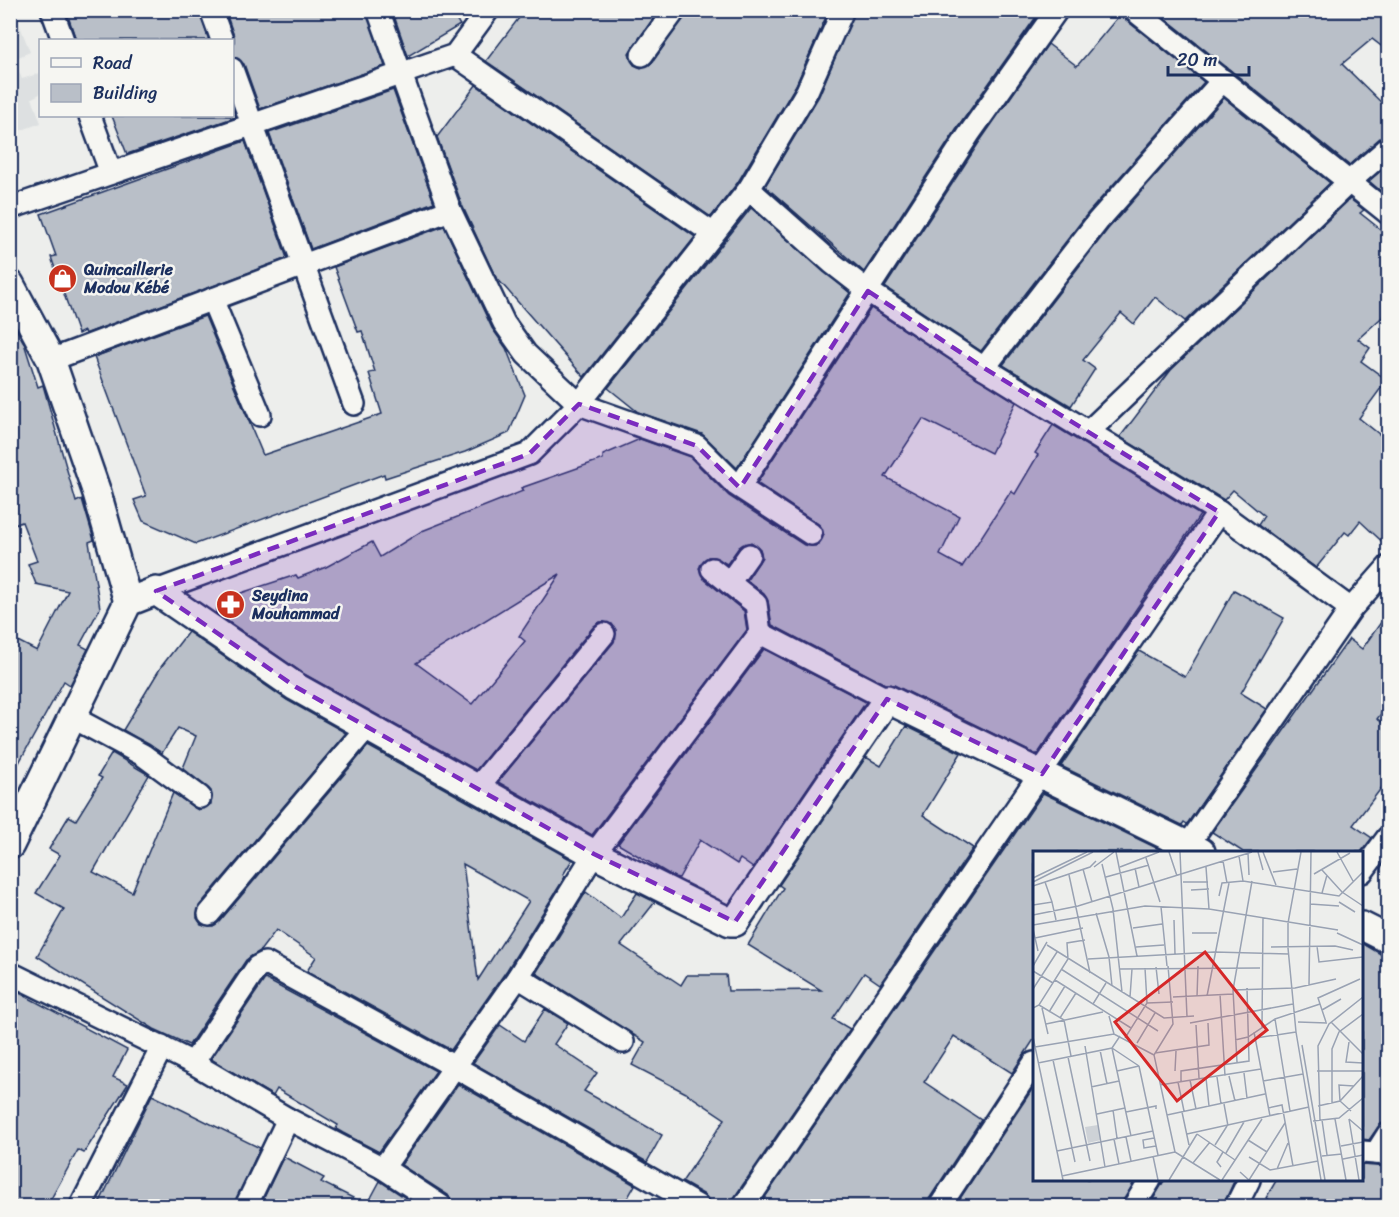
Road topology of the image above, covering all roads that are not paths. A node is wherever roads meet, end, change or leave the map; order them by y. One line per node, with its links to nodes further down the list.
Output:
1 (52, 10): 9 (street)
2 (211, 10): 10 (street)
3 (378, 10): 13 (street)
4 (488, 10): 11 (street)
5 (675, 10): 12 (street)
6 (843, 10): 21 (street)
7 (1057, 10): 28 (street)
8 (1134, 10): 15 (street)
9 (63, 39)
10 (222, 39)
11 (455, 55): 13 (street); 25 (street)
12 (642, 55)
13 (400, 73): 17 (street); 23 (street)
14 (234, 74): 17 (street)
15 (1223, 80): 20 (street); 31 (street)
16 (90, 117): 19 (street)
17 (253, 124): 19 (street); 26 (street)
18 (1389, 148): 20 (street)
19 (111, 174): 22 (street)
20 (1350, 181): 24 (street); 35 (street)
21 (749, 189): 25 (street); 28 (street)
22 (10, 208)
23 (450, 210): 26 (street); 33 (street)
24 (1389, 213)
25 (712, 233): 33 (street)
26 (304, 264): 29 (street); 32 (street)
27 (10, 284): 30 (street)
28 (868, 291): 31 (street); 36 (street)
29 (212, 299): 30 (street); 34 (street)
30 (51, 360): 44 (street)
31 (984, 368): 35 (street)
32 (354, 404)
33 (579, 404): 36 (street); 43 (street)
34 (260, 415)
35 (1088, 432): 37 (street)
36 (740, 486): 38 (street)
37 (1219, 512): 45 (street); 51 (street)
38 (811, 534)
39 (749, 555): 42 (street)
40 (712, 569): 42 (street)
41 (1387, 572): 45 (street)
42 (729, 583): 46 (street)
43 (156, 591): 44 (street); 50 (street)
44 (128, 602): 49 (street)
45 (1351, 609): 57 (street)
46 (760, 633): 48 (street); 58 (street)
47 (604, 634): 52 (street)
48 (887, 699): 51 (street); 58 (street)
49 (72, 717): 53 (street); 54 (street)
50 (368, 726): 52 (street); 60 (street)
51 (1042, 774): 57 (street); 81 (street)
52 (478, 787): 58 (street)
53 (200, 797)
54 (18, 812): 56 (street)
55 (1389, 837): 59 (street)
56 (10, 844)
57 (1191, 850)
58 (594, 854): 64 (street)
59 (1363, 872)
60 (208, 914)
61 (1363, 926): 62 (street)
62 (1389, 939)
63 (10, 973): 66 (street)
64 (518, 977): 65 (street); 68 (street)
65 (623, 1042)
66 (162, 1047): 67 (street); 77 (street)
67 (193, 1063): 68 (street); 70 (street)
68 (455, 1067): 73 (street); 80 (street)
69 (1032, 1072): 82 (street)
70 (288, 1119): 73 (street); 78 (street)
71 (1389, 1134): 72 (street)
72 (1376, 1153)
73 (383, 1168): 79 (street)
74 (1149, 1181): 83 (street)
75 (1248, 1181): 76 (street)
76 (1239, 1205)
77 (81, 1206)
78 (246, 1206)
79 (441, 1206)
80 (698, 1206)
81 (744, 1206)
82 (940, 1206)
83 (1134, 1206)

